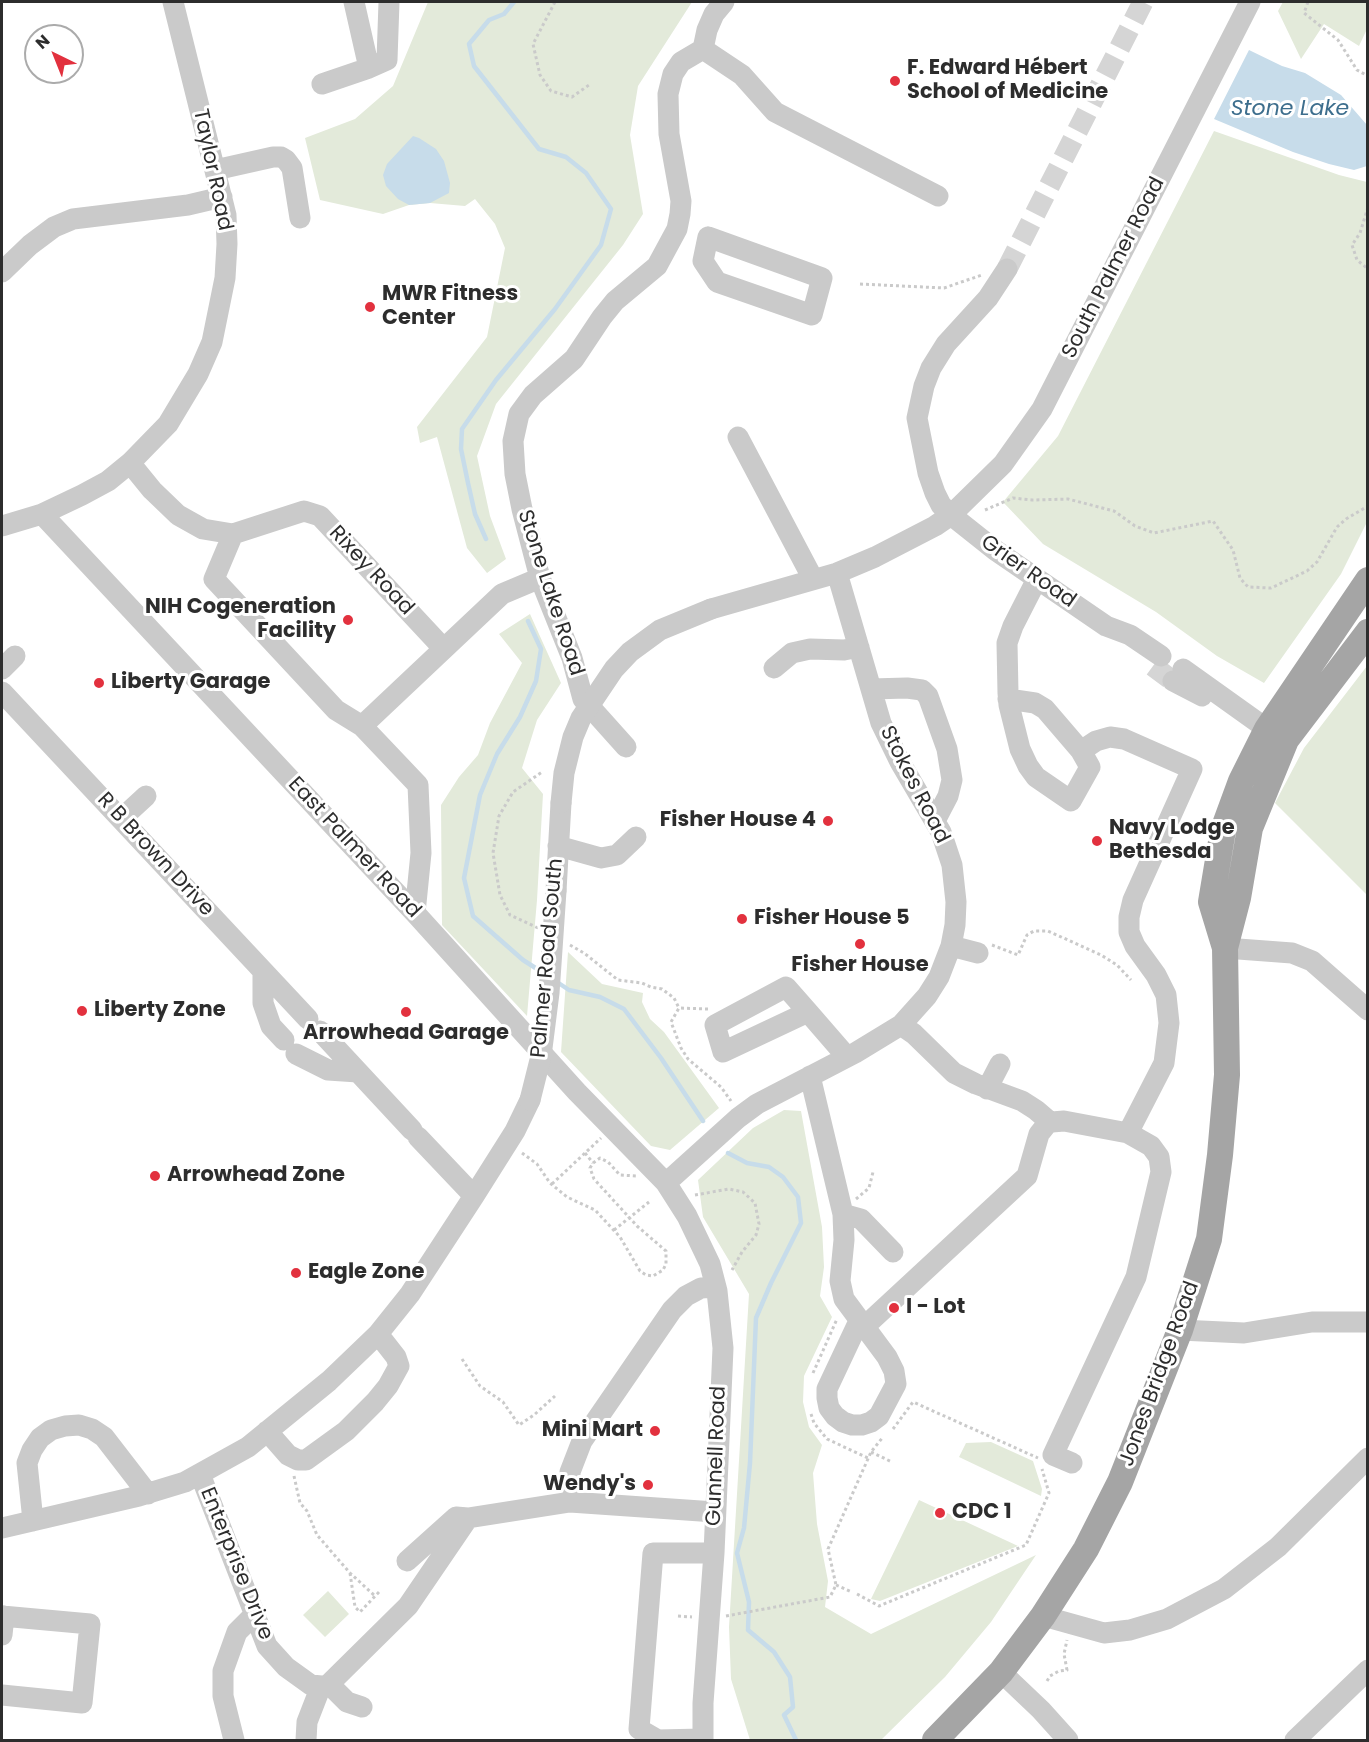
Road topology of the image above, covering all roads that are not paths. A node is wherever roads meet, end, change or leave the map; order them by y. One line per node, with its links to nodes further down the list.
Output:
1 (173, 2): 9 (street, Taylor Road)
2 (354, 2): 7 (street)
3 (389, 2): 7 (street)
4 (724, 2): 6 (street)
5 (1250, 2): 20 (street, South Palmer Road)
6 (703, 49): 10 (street); 12 (street, Stone Lake Road)
7 (369, 68): 8 (street)
8 (322, 84)
9 (215, 170): 11 (street, Taylor Road); 13 (street)
10 (938, 196)
11 (222, 197): 16 (street); 18 (street, Taylor Road)
12 (680, 214): 14 (street); 24 (street, Stone Lake Road)
13 (300, 218)
14 (708, 237): 14 (street)
15 (998, 271): 20 (street, Grier Road)
16 (2, 272)
17 (738, 437): 25 (street)
18 (130, 463): 19 (street, Taylor Road); 22 (street)
19 (42, 514): 21 (street, Taylor Road); 46 (street, East Palmer Road)
20 (951, 515): 23 (street, Palmer Road South); 26 (street, Grier Road)
21 (2, 526)
22 (233, 534): 30 (street, Rixey Road); 37 (street)
23 (837, 573): 25 (street, Palmer Road South); 29 (street, Stokes Road)
24 (540, 578): 30 (street); 39 (street, Stone Lake Road)
25 (813, 579): 45 (street, Palmer Road South, bridge)
26 (1037, 579): 31 (street, Grier Road); 36 (street)
27 (1368, 580): 38 (main road, Jones Bridge Road)
28 (1368, 632): 38 (main road, Jones Bridge Road)
29 (859, 646): 32 (street); 34 (street, Stokes Road)
30 (443, 648): 37 (street)
31 (1157, 661)
32 (774, 668)
33 (1178, 675): 38 (street)
34 (871, 689): 43 (street, Stokes Road); 43 (street)
35 (2, 692): 42 (street, R B Brown Drive)
36 (1008, 699): 40 (street); 40 (street)
37 (362, 726): 46 (street)
38 (1276, 734): 49 (main road, Jones Bridge Road)
39 (626, 747)
40 (1081, 751): 60 (street)
41 (147, 796): 42 (street)
42 (121, 819): 50 (street, R B Brown Drive)
43 (935, 821): 47 (street, Stokes Road)
44 (636, 837): 45 (street)
45 (558, 846): 62 (street, Palmer Road South, bridge)
46 (415, 913): 61 (street, East Palmer Road)
47 (951, 946): 48 (street); 53 (street, Stokes Road)
48 (981, 947)
49 (1225, 948): 51 (street); 67 (main road, Jones Bridge Road)
50 (263, 971): 56 (street, R B Brown Drive); 56 (street)
51 (1368, 1010)
52 (808, 1012): 52 (street); 54 (street)
53 (901, 1025): 54 (street, Stokes Road); 58 (street)
54 (847, 1057): 57 (street, Stokes Road)
55 (1000, 1064): 58 (street)
56 (358, 1072): 62 (street, R B Brown Drive)
57 (810, 1076): 61 (street, Stokes Road); 63 (street)
58 (987, 1089): 59 (street)
59 (1050, 1122): 60 (street); 63 (street)
60 (1128, 1133): 71 (street)
61 (666, 1183): 65 (street, Gunnell Road)
62 (474, 1196): 68 (street, Palmer Road South)
63 (843, 1211): 64 (street)
64 (893, 1252)
65 (716, 1287): 74 (street); 75 (street, Gunnell Road)
66 (1368, 1322): 67 (street)
67 (1180, 1330): 82 (main road, Jones Bridge Road)
68 (378, 1334): 69 (street, Palmer Road South); 69 (street)
69 (267, 1431): 72 (street, Palmer Road South)
70 (1368, 1458): 82 (street)
71 (1072, 1463)
72 (200, 1474): 73 (street, Palmer Road South); 81 (street, Enterprise Drive)
73 (148, 1494): 77 (street, Palmer Road South); 77 (street)
74 (570, 1502): 75 (street); 76 (street)
75 (715, 1512): 79 (street, Gunnell Road)
76 (468, 1518): 80 (street); 86 (street)
77 (33, 1521): 78 (street, Palmer Road South)
78 (2, 1528)
79 (714, 1553): 91 (street); 92 (street, Gunnell Road)
80 (407, 1561)
81 (254, 1615): 86 (street, Enterprise Drive); 89 (street)
82 (1043, 1616): 85 (main road, Jones Bridge Road)
83 (2, 1622): 87 (street)
84 (1368, 1670): 95 (street)
85 (1001, 1672): 93 (main road, Jones Bridge Road); 94 (street)
86 (324, 1686): 88 (street, Enterprise Drive); 90 (street)
87 (2, 1695)
88 (362, 1707)
89 (234, 1740)
90 (306, 1740)
91 (658, 1740): 92 (street)
92 (703, 1740)
93 (935, 1740)
94 (1068, 1740)
95 (1296, 1740)

